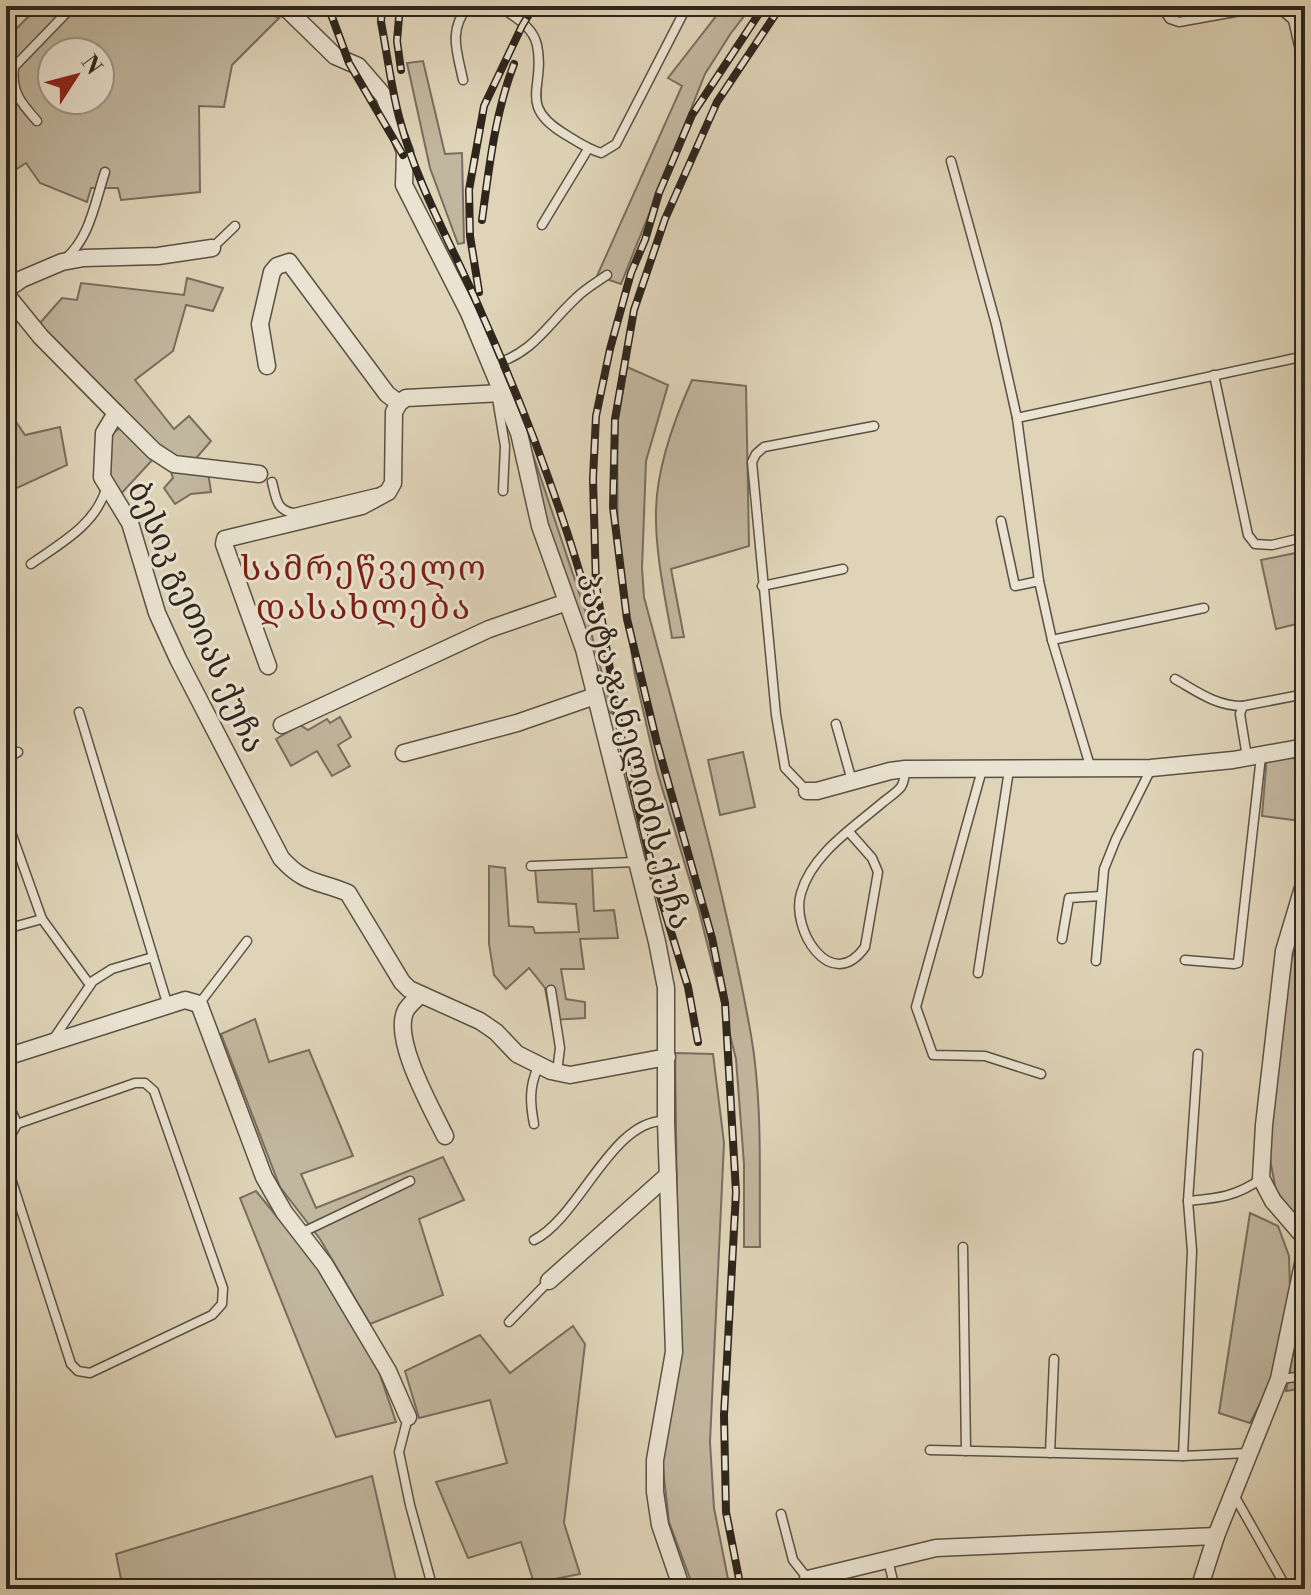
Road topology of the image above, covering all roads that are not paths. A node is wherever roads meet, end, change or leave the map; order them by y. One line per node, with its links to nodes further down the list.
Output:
1 (73, 6): 11 (lane)
2 (278, 6): 22 (street, პაატა ჯანელიძის ქუჩა)
3 (468, 6): 10 (lane)
4 (499, 6): 12 (lane)
5 (687, 6): 12 (lane)
6 (1161, 6): 7 (lane)
7 (1268, 6)
8 (1277, 6): 9 (lane)
9 (1305, 72)
10 (463, 80)
11 (37, 121)
12 (588, 149): 15 (lane)
13 (951, 161): 28 (lane)
14 (105, 172): 18 (lane)
15 (542, 225)
16 (235, 226): 17 (lane)
17 (212, 248): 18 (street)
18 (62, 262): 20 (street)
19 (607, 275): 22 (lane)
20 (6, 292): 27 (street)
21 (1305, 356): 24 (lane)
22 (492, 365): 25 (street, პაატა ჯანელიძის ქუჩა)
23 (267, 366): 26 (street)
24 (1214, 375): 28 (lane); 35 (lane)
25 (499, 393): 26 (street); 32 (lane); 40 (street, პაატა ჯანელიძის ქუჩა)
26 (399, 403): 33 (street)
27 (116, 413): 30 (street); 31 (street, ბესიკ გეთიას ქუჩა)
28 (1017, 418): 38 (lane)
29 (874, 426): 39 (lane)
30 (265, 478): 33 (lane)
31 (107, 488): 36 (lane); 79 (street, ბესიკ გეთიას ქუჩა)
32 (503, 491)
33 (381, 495): 43 (street)
34 (1001, 521): 38 (lane)
35 (1305, 537)
36 (31, 564)
37 (843, 569): 39 (lane)
38 (1039, 581): 42 (lane)
39 (762, 586): 62 (lane)
40 (567, 602): 46 (street, პაატა ჯანელიძის ქუჩა); 50 (street)
41 (1204, 608): 42 (lane)
42 (1052, 640): 58 (lane)
43 (268, 666)
44 (1175, 679): 47 (lane)
45 (1305, 694): 47 (lane)
46 (595, 696): 53 (street); 65 (street, პაატა ჯანელიძის ქუჩა)
47 (1243, 706): 54 (lane)
48 (79, 712): 73 (lane)
49 (836, 724): 61 (lane)
50 (282, 725)
51 (1305, 747): 54 (street)
52 (18, 752): 55 (lane)
53 (404, 753)
54 (1254, 756): 56 (street); 74 (lane)
55 (6, 759)
56 (1151, 768): 58 (street); 68 (lane)
57 (905, 769): 59 (street); 61 (street); 64 (lane)
58 (1091, 769): 60 (street)
59 (982, 770): 60 (street); 88 (lane)
60 (1009, 770): 76 (lane)
61 (852, 782): 62 (street)
62 (807, 791)
63 (6, 818): 69 (lane)
64 (849, 832): 64 (lane)
65 (636, 862): 66 (lane); 85 (street, პაატა ჯანელიძის ქუჩა)
66 (531, 866)
67 (1305, 881): 97 (street)
68 (1101, 896): 71 (lane); 75 (lane)
69 (42, 919): 70 (lane); 77 (lane)
70 (6, 929)
71 (1062, 939)
72 (247, 941): 80 (lane)
73 (153, 957): 77 (lane); 81 (lane)
74 (1185, 960)
75 (1096, 961)
76 (978, 973)
77 (90, 985): 82 (lane)
78 (551, 990): 87 (lane)
79 (419, 996): 86 (street, ბესიკ გეთიას ქუჩა); 93 (street)
80 (199, 1004): 81 (street); 100 (street)
81 (168, 1006): 82 (street)
82 (51, 1042): 84 (street)
83 (1198, 1054): 99 (lane)
84 (6, 1057)
85 (667, 1057): 87 (street, ბესიკ გეთიას ქუჩა); 90 (street, პაატა ჯანელიძის ქუჩა)
86 (538, 1067): 87 (street, ბესიკ გეთიას ქუჩა); 92 (lane)
87 (556, 1072)
88 (1041, 1074)
89 (6, 1098): 91 (lane)
90 (666, 1122): 96 (street, პაატა ჯანელიძის ქუჩა); 102 (lane)
91 (17, 1124): 94 (lane); 95 (lane)
92 (534, 1124)
93 (445, 1136)
94 (6, 1149)
95 (6, 1163)
96 (668, 1175): 105 (street); 122 (street, პაატა ჯანელიძის ქუჩა)
97 (1261, 1178): 99 (lane); 101 (street)
98 (410, 1181): 100 (lane)
99 (1188, 1201): 115 (lane)
100 (301, 1233): 110 (street)
101 (1305, 1238)
102 (534, 1240)
103 (963, 1247): 112 (lane)
104 (1305, 1254): 109 (street)
105 (549, 1281): 106 (lane)
106 (509, 1322)
107 (1054, 1359): 113 (lane)
108 (1305, 1376): 109 (lane)
109 (1279, 1379): 114 (street)
110 (408, 1417): 121 (lane)
111 (930, 1450): 112 (lane)
112 (966, 1451): 113 (lane)
113 (1050, 1453): 115 (lane)
114 (1251, 1453): 115 (lane); 116 (street)
115 (1183, 1456)
116 (1233, 1494): 118 (street); 125 (lane)
117 (781, 1514): 120 (lane)
118 (1216, 1536): 119 (street); 124 (street)
119 (888, 1560): 120 (street); 123 (lane)
120 (810, 1584)
121 (433, 1589)
122 (682, 1589)
123 (895, 1589)
124 (1199, 1589)
125 (1287, 1589)

